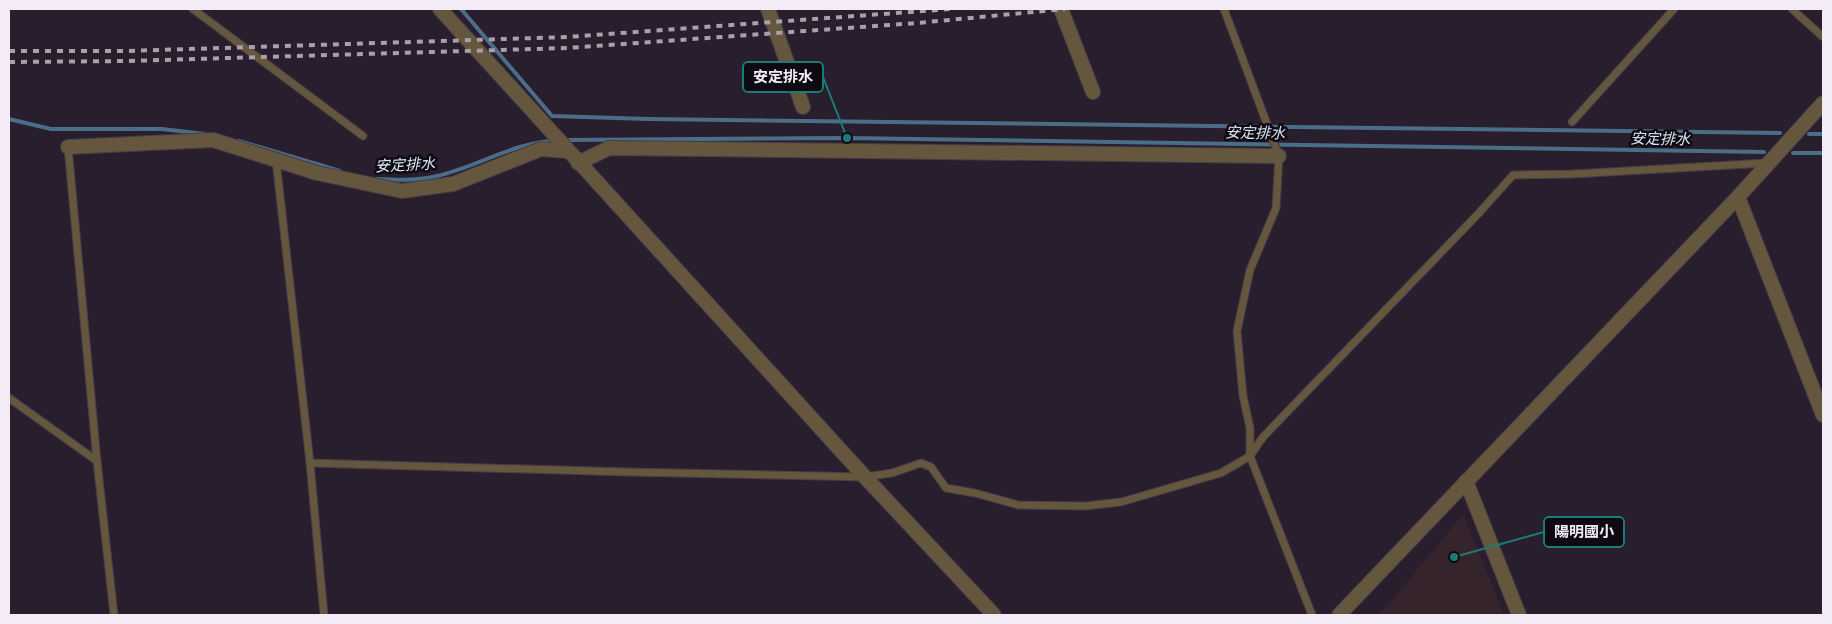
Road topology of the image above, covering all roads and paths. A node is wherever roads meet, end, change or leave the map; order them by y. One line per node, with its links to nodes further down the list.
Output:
1 (193, 9): 13 (lane)
2 (440, 9): 15 (street)
3 (768, 9): 11 (street)
4 (1062, 9): 9 (street)
5 (1224, 9): 16 (lane)
6 (1674, 9): 12 (lane)
7 (1792, 9): 8 (lane)
8 (1823, 37)
9 (1093, 92)
10 (1823, 103): 19 (street)
11 (804, 107)
12 (1572, 122)
13 (363, 136)
14 (68, 147): 17 (street); 24 (lane)
15 (565, 148): 17 (street); 18 (street)
16 (1278, 153): 18 (street); 23 (lane)
17 (276, 160): 25 (lane)
18 (578, 163): 26 (street)
19 (1769, 163): 20 (street); 23 (lane)
20 (1738, 197): 22 (street); 27 (street)
21 (9, 398): 24 (lane)
22 (1823, 415)
23 (1250, 456): 26 (lane); 31 (lane)
24 (97, 461): 28 (lane)
25 (310, 463): 26 (lane); 29 (lane)
26 (866, 477): 30 (street)
27 (1466, 481): 32 (street); 33 (street)
28 (114, 615)
29 (324, 615)
30 (994, 615)
31 (1312, 615)
32 (1339, 615)
33 (1519, 615)

